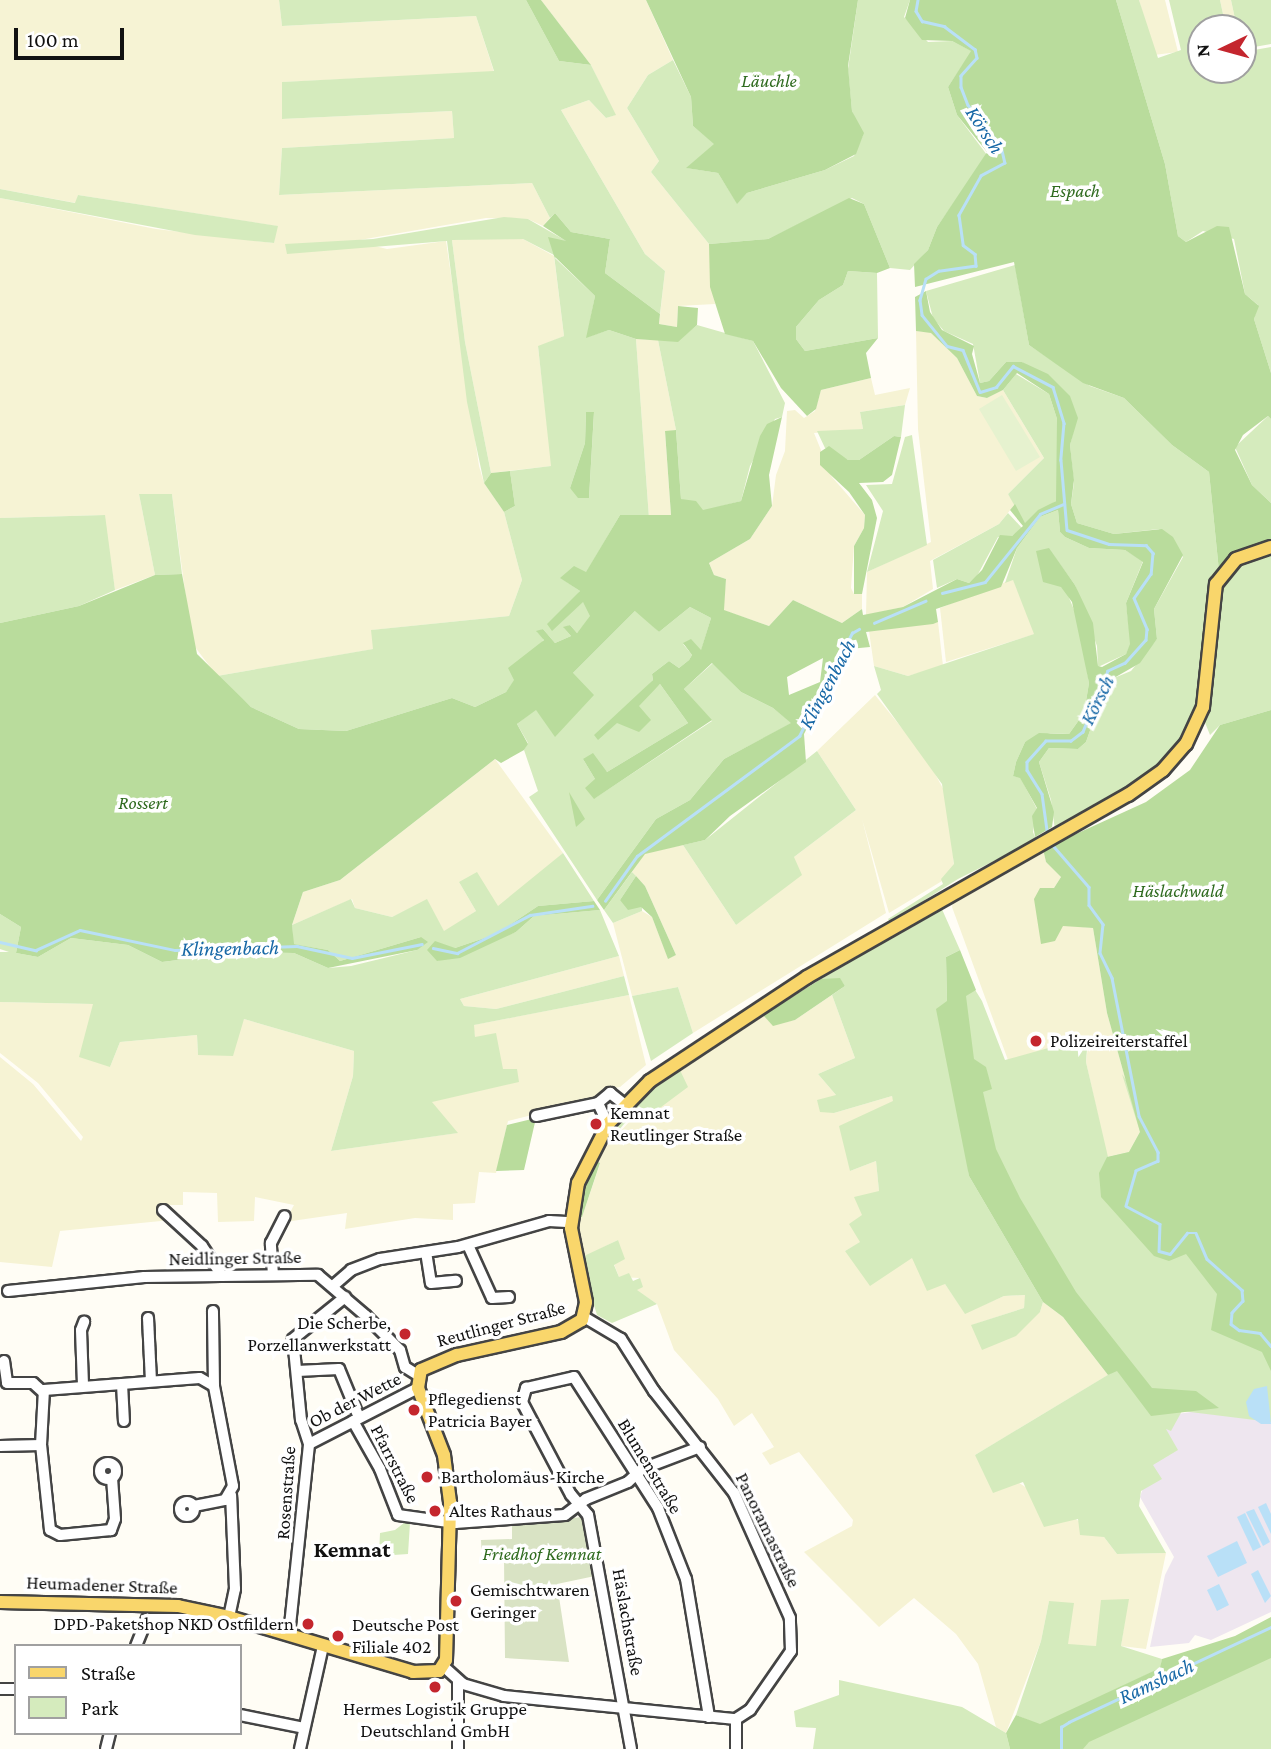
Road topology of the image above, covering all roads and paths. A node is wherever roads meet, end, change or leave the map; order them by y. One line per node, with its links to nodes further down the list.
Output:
1 (1271, 547): 3 (main road, Reutlinger Straße)
2 (598, 1103): 3 (street); 4 (street); 5 (street)
3 (624, 1104): 5 (main road, Reutlinger Straße)
4 (537, 1116)
5 (608, 1124): 8 (main road, Reutlinger Straße)
6 (163, 1210): 12 (street)
7 (285, 1216): 11 (street)
8 (571, 1222): 9 (street); 19 (main road, Reutlinger Straße)
9 (468, 1245): 10 (street); 17 (street)
10 (426, 1252): 13 (street); 14 (street)
11 (273, 1275): 12 (street, Neidlinger Straße); 14 (street, Neidlinger Straße)
12 (222, 1276): 15 (street, Neidlinger Straße)
13 (456, 1281)
14 (334, 1285): 16 (street)
15 (8, 1291)
16 (345, 1297): 23 (street, Rosenstraße); 25 (street)
17 (509, 1297)
18 (212, 1311): 28 (street)
19 (584, 1317): 25 (main road, Reutlinger Straße); 36 (street, Panoramastraße)
20 (148, 1318): 24 (street)
21 (84, 1322): 27 (street)
22 (4, 1361): 29 (street)
23 (297, 1371): 31 (street); 33 (street, Rosenstraße)
24 (151, 1381): 26 (street); 28 (street)
25 (418, 1381): 31 (street, Ob der Wette); 42 (main road)
26 (122, 1384): 27 (street); 32 (street)
27 (83, 1385): 29 (street)
28 (214, 1386): 39 (street)
29 (42, 1391): 34 (street)
30 (522, 1393): 37 (street, Blumenstraße); 40 (street, Häslachstraße)
31 (355, 1418): 33 (street, Ob der Wette); 42 (street, Pfarrstraße)
32 (124, 1421)
33 (309, 1444): 46 (street, Rosenstraße)
34 (41, 1445): 35 (street); 38 (street)
35 (0, 1446)
36 (699, 1447): 37 (street); 54 (street, Panoramastraße)
37 (637, 1473): 40 (street); 53 (street, Blumenstraße)
38 (112, 1478)
39 (231, 1495): 41 (street); 45 (street)
40 (579, 1504): 42 (street); 51 (street, Häslachstraße)
41 (194, 1506)
42 (450, 1522): 49 (main road)
43 (0, 1602): 44 (main road, Heumadener Straße)
44 (210, 1612): 45 (main road, Heumadener Straße); 47 (street)
45 (229, 1616): 46 (main road, Heumadener Straße)
46 (289, 1635): 48 (main road, Heumadener Straße)
47 (137, 1644)
48 (323, 1646): 49 (main road, Heumadener Straße); 55 (street)
49 (443, 1666): 50 (street)
50 (458, 1681): 51 (street); 57 (street)
51 (625, 1710): 53 (street); 58 (street, Häslachstraße)
52 (242, 1715): 55 (street)
53 (709, 1717): 54 (street)
54 (736, 1719): 59 (street)
55 (304, 1728): 56 (street)
56 (300, 1749)
57 (458, 1749)
58 (631, 1749)
59 (736, 1749)

